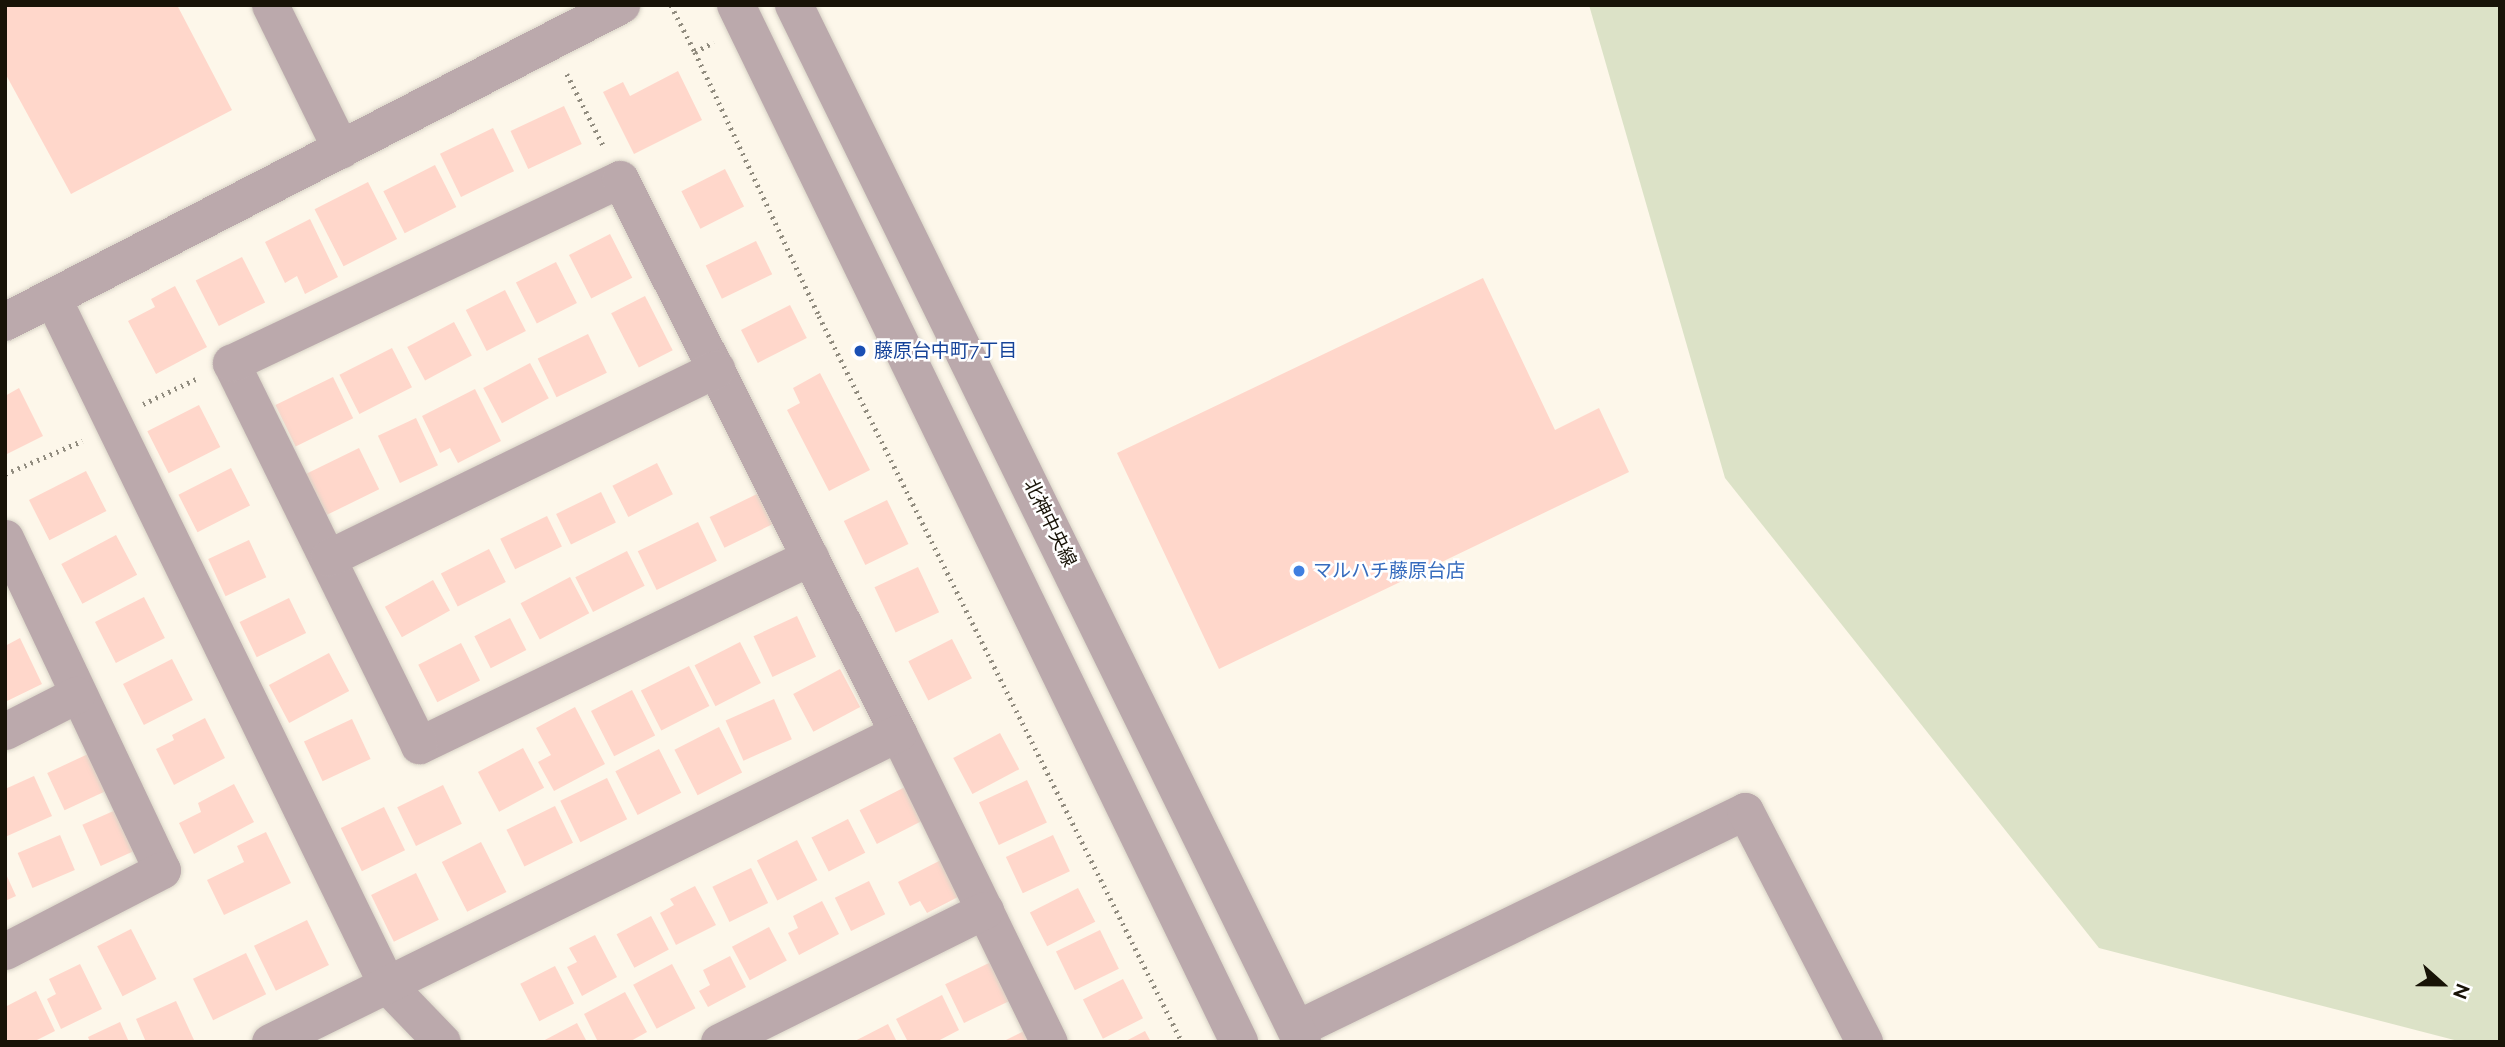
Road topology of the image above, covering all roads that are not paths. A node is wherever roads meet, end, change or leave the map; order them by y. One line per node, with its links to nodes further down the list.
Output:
1 (270, 5): 5 (street)
2 (621, 5): 5 (street)
3 (736, 5): 23 (street)
4 (794, 5): 18 (street, 北神中央線)
5 (341, 149): 6 (street)
6 (52, 297): 7 (street); 17 (street)
7 (5, 322)
8 (716, 369): 10 (street); 10 (street); 11 (street)
9 (5, 538): 12 (street)
10 (328, 558): 11 (street)
11 (810, 558): 14 (street)
12 (76, 695): 13 (street); 16 (street)
13 (5, 731)
14 (898, 733): 15 (street); 17 (street)
15 (985, 910): 21 (street); 22 (street)
16 (5, 951)
17 (387, 985): 19 (street); 20 (street)
18 (1299, 1035): 24 (street)
19 (270, 1042)
20 (442, 1042)
21 (719, 1042)
22 (1049, 1042)
23 (1239, 1042)
24 (1864, 1042)

